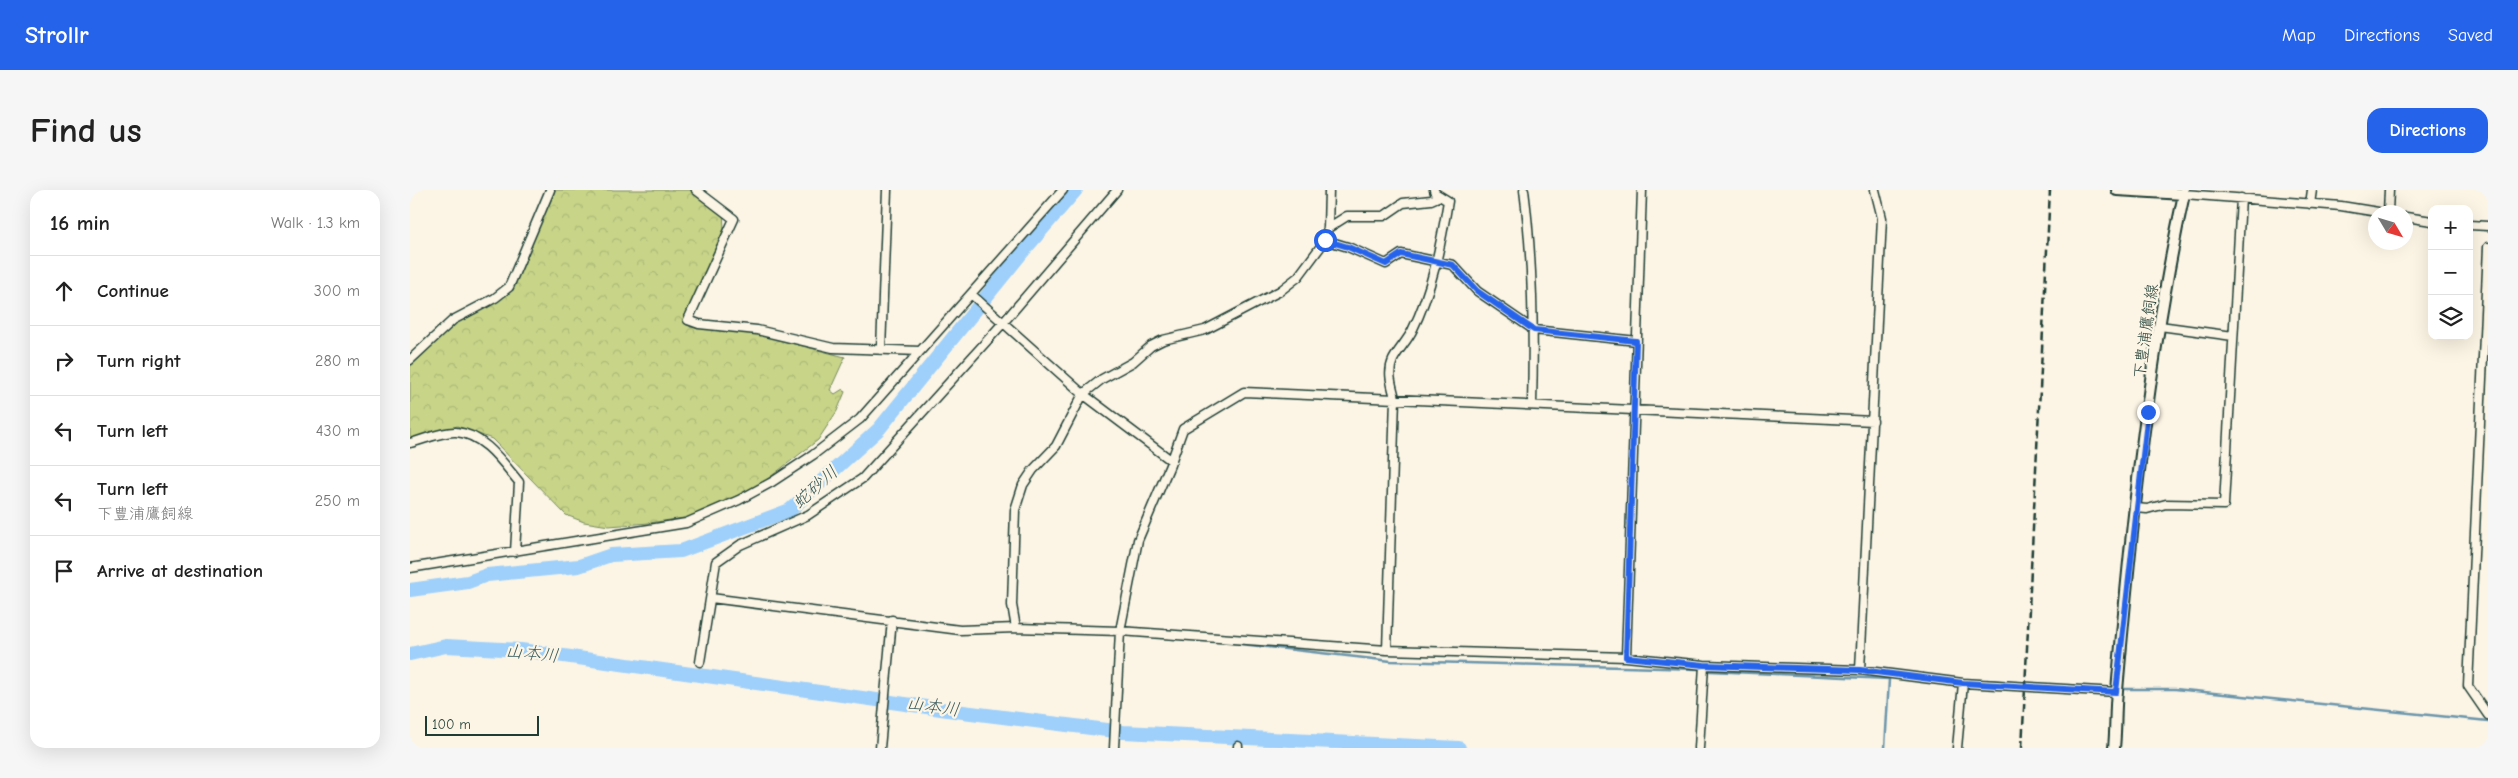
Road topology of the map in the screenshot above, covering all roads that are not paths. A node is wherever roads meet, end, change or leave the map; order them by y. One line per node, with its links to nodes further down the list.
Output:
1 (550, 190): 35 (street)
2 (696, 190): 33 (street)
3 (887, 190): 33 (street)
4 (1063, 190): 27 (street)
5 (1117, 190): 28 (street)
6 (1329, 190): 23 (street)
7 (1524, 190): 30 (street)
8 (1642, 190): 32 (street)
9 (1875, 190): 40 (street)
10 (2117, 190): 13 (main road)
11 (2312, 190): 16 (street)
12 (2389, 190): 17 (street)
13 (2184, 192): 15 (street); 29 (main road, 下豊浦鷹飼線)
14 (1437, 193): 23 (street); 26 (street)
15 (2241, 198): 16 (street); 31 (street)
16 (2310, 204): 18 (street)
17 (2388, 205)
18 (2368, 210)
19 (2413, 218): 20 (street)
20 (2428, 220)
21 (2473, 225): 22 (street)
22 (2488, 226)
23 (1328, 228): 24 (street)
24 (1325, 240): 26 (street); 36 (street)
25 (2488, 247): 57 (street)
26 (1436, 262): 30 (street); 37 (street)
27 (972, 294): 28 (street); 34 (street)
28 (1003, 323): 36 (street); 46 (street)
29 (2160, 326): 31 (street); 43 (main road, 下豊浦鷹飼線)
30 (1534, 330): 32 (street); 38 (street)
31 (2233, 336): 43 (street)
32 (1636, 341): 39 (street)
33 (881, 350): 34 (street)
34 (920, 351): 44 (street)
35 (410, 360)
36 (1083, 394): 42 (street); 48 (street)
37 (1395, 398): 38 (street); 42 (street); 50 (street)
38 (1532, 404): 39 (street)
39 (1636, 411): 40 (street); 51 (street)
40 (1873, 421): 54 (street)
41 (410, 443): 44 (street)
42 (1172, 461): 49 (street)
43 (2136, 508): 56 (main road, 下豊浦鷹飼線)
44 (515, 552): 45 (street)
45 (410, 568)
46 (711, 598): 47 (street); 52 (street)
47 (892, 620): 48 (street); 59 (street)
48 (1016, 628): 49 (street)
49 (1120, 632): 50 (street); 58 (street)
50 (1387, 650): 51 (street)
51 (1626, 657): 53 (street)
52 (700, 662)
53 (1704, 665): 54 (street); 60 (street)
54 (1860, 670): 55 (street)
55 (1963, 683): 56 (street); 61 (street)
56 (2116, 692): 62 (main road, 下豊浦鷹飼線)
57 (2488, 715)
58 (1114, 744)
59 (880, 748)
60 (1699, 748)
61 (1957, 748)
62 (2114, 748)

